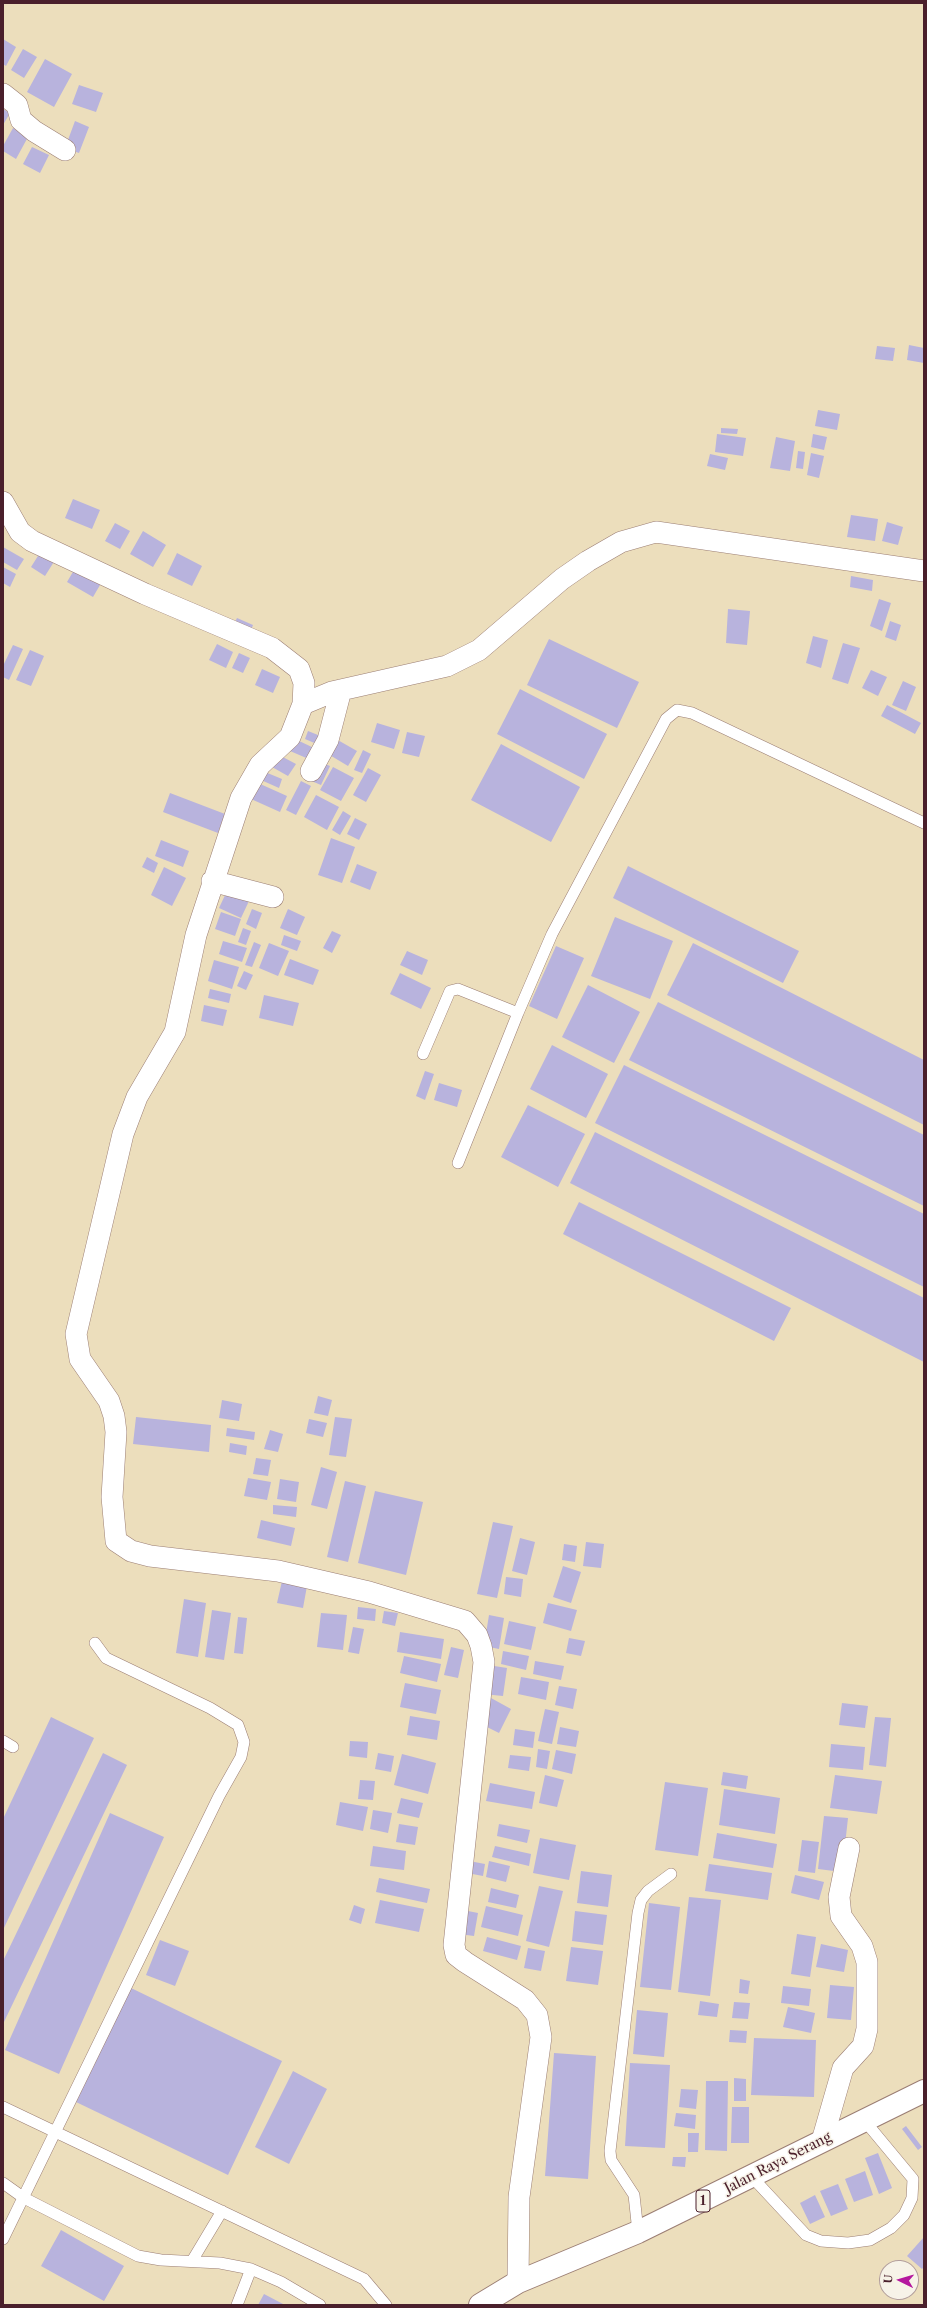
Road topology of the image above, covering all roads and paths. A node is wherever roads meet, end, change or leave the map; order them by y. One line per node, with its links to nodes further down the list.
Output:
1 (3, 94): 2 (street)
2 (65, 150)
3 (3, 502): 6 (street)
4 (924, 571): 5 (street)
5 (341, 690): 6 (street); 7 (street)
6 (303, 704): 9 (street)
7 (311, 771)
8 (924, 823): 11 (lane)
9 (212, 881): 10 (street); 30 (street)
10 (273, 898)
11 (518, 1013): 12 (lane); 13 (lane)
12 (423, 1054)
13 (458, 1163)
14 (95, 1643): 20 (lane)
15 (848, 1848): 21 (street)
16 (671, 1874): 26 (lane)
17 (924, 2091): 19 (highway, Jalan Raya Serang / 1)
18 (3, 2107): 20 (lane)
19 (864, 2120): 21 (highway, Jalan Raya Serang / 1); 22 (lane)
20 (57, 2132): 24 (lane); 25 (lane)
21 (822, 2141): 22 (highway, Jalan Raya Serang / 1)
22 (752, 2177): 26 (highway, Jalan Raya Serang / 1)
23 (3, 2183): 24 (lane)
24 (24, 2198): 27 (lane); 28 (lane)
25 (222, 2211): 28 (lane); 34 (lane)
26 (638, 2232): 30 (highway, Jalan Raya Serang / 1)
27 (3, 2239)
28 (192, 2261): 29 (lane)
29 (251, 2269): 32 (lane); 33 (lane)
30 (518, 2282): 31 (highway, Jalan Raya Serang / 1)
31 (495, 2302)
32 (237, 2305)
33 (320, 2305)
34 (386, 2305)

